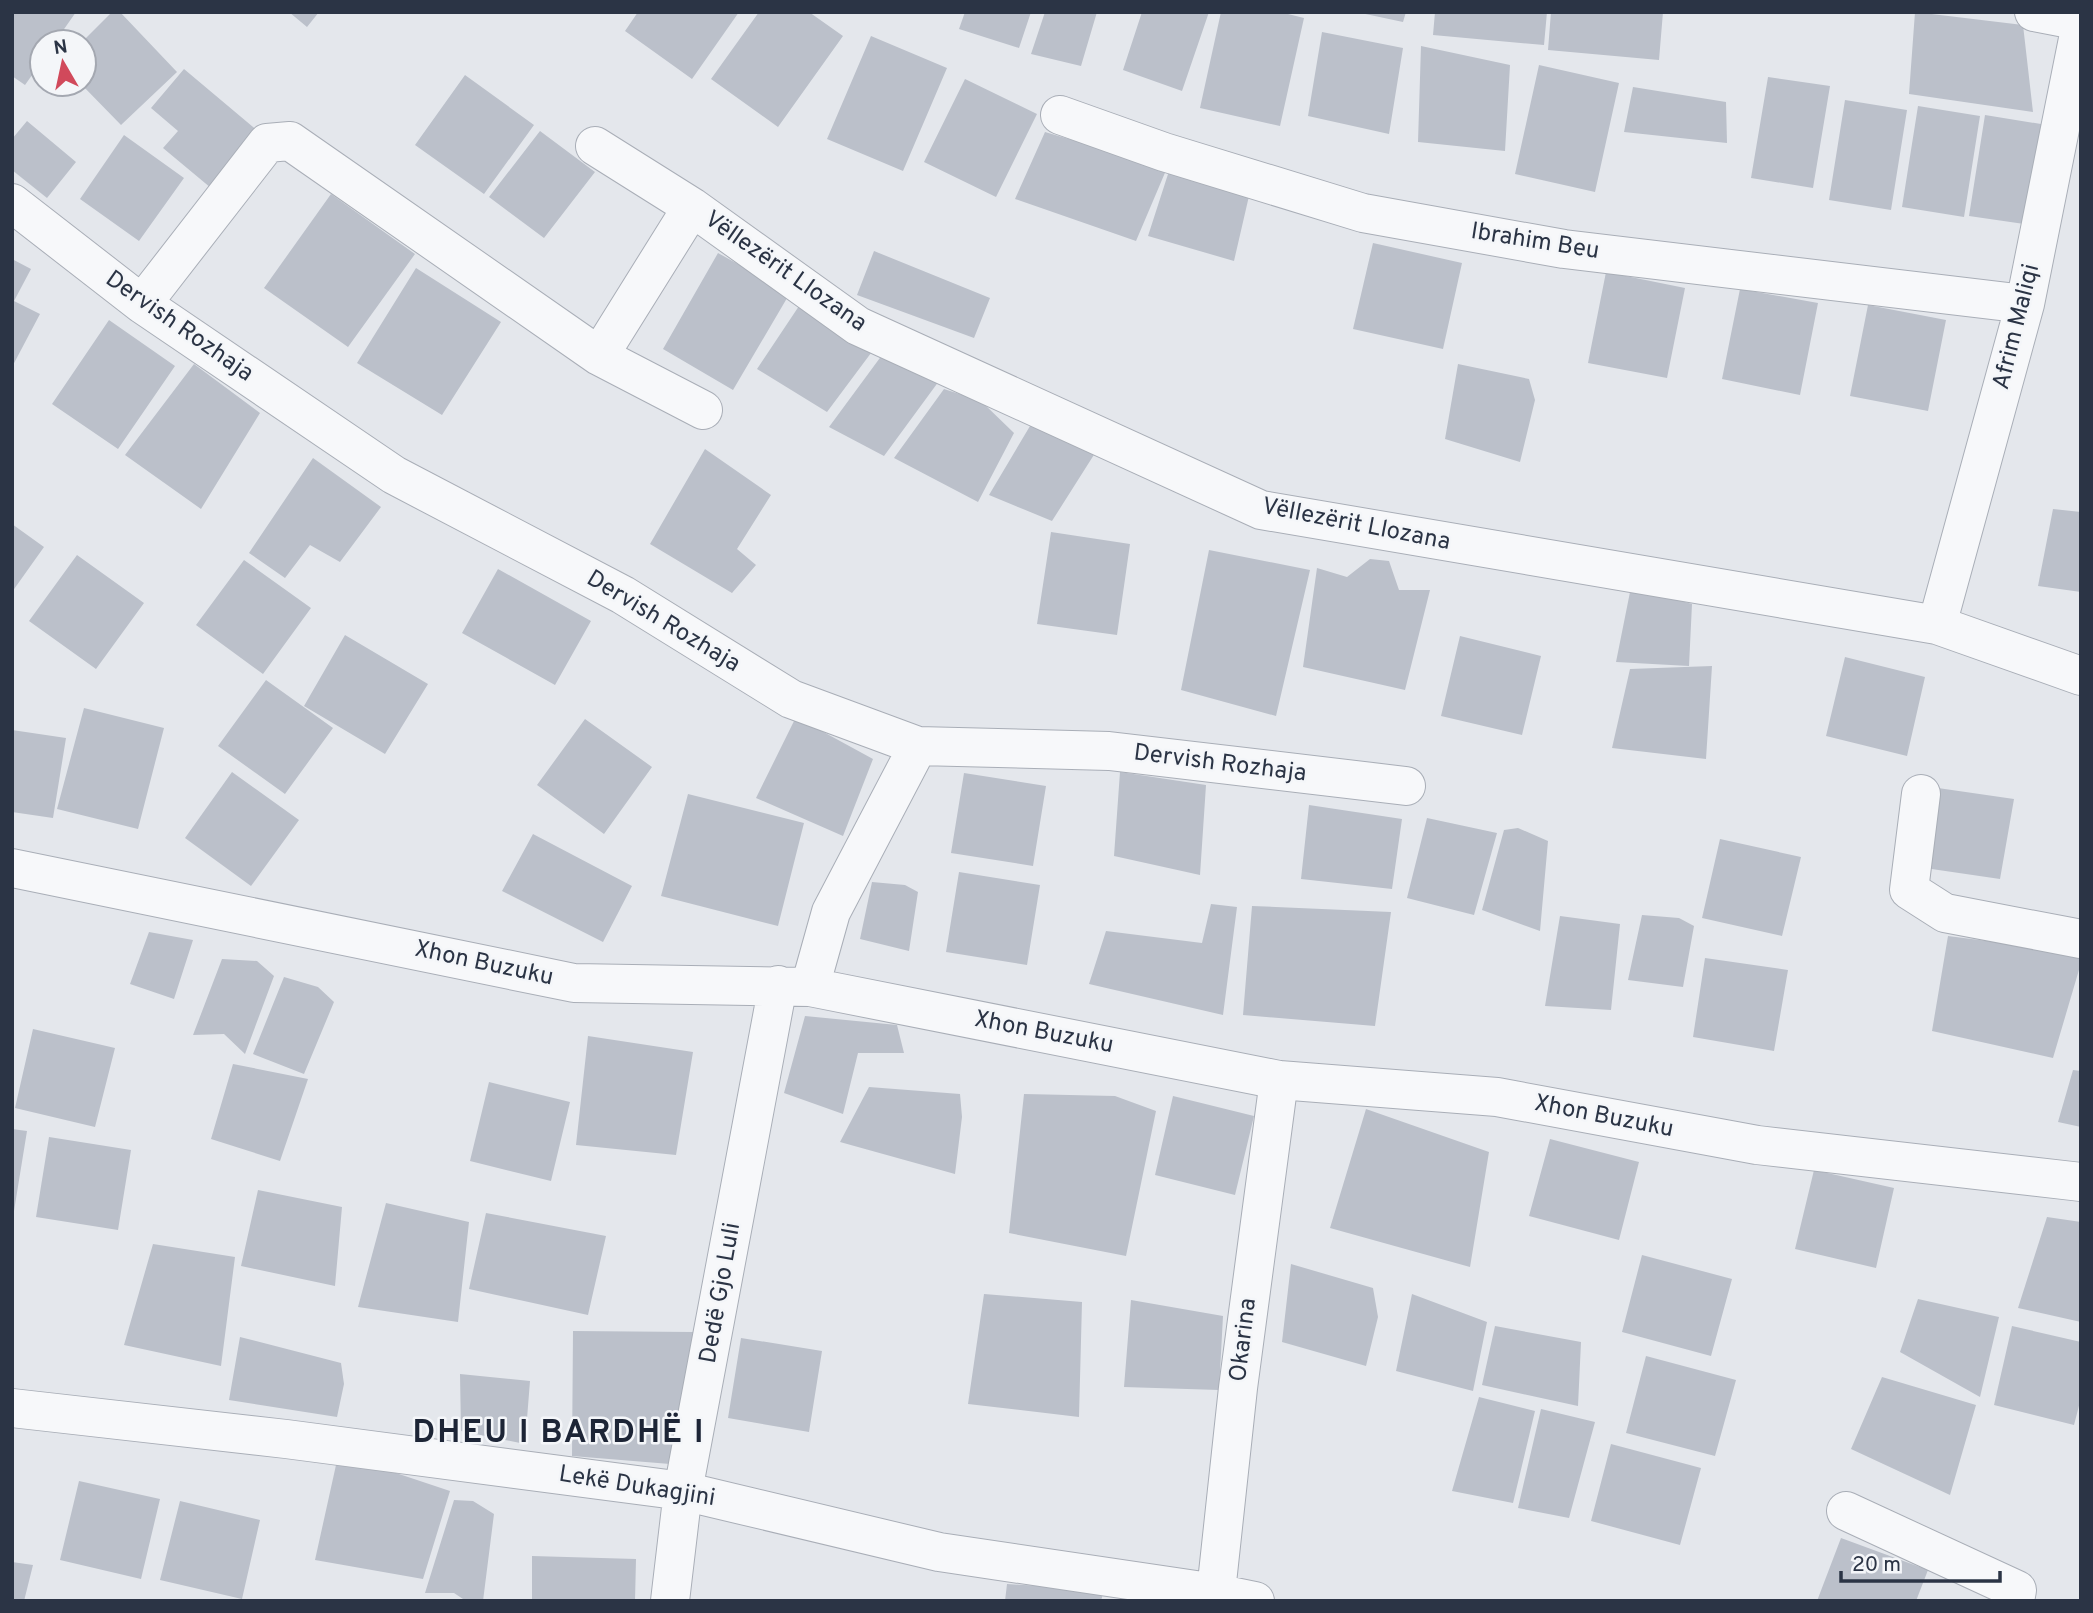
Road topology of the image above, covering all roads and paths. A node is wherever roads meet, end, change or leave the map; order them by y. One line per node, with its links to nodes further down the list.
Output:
1 (2034, 12): 2 (street)
2 (2081, 23): 8 (street, Afrim Maliqi)
3 (1060, 115): 8 (street, Ibrahim Beu)
4 (595, 146): 6 (street, Vëllezërit Llozana)
5 (12, 203): 7 (street, Dervish Rozhaja)
6 (692, 208): 9 (street, Vëllezërit Llozana); 11 (street, Vëllezërit Llozana)
7 (142, 304): 9 (street); 13 (street, Dervish Rozhaja)
8 (2025, 304): 11 (street, Afrim Maliqi)
9 (599, 356): 10 (street)
10 (703, 410)
11 (1937, 625): 12 (street, Vëllezërit Llozana)
12 (2081, 676)
13 (918, 746): 14 (street, Dervish Rozhaja); 18 (street, Dedë Gjo Luli)
14 (1406, 786)
15 (1921, 793): 17 (street)
16 (12, 868): 18 (street, Xhon Buzuku)
17 (2081, 939)
18 (794, 986): 19 (street, Xhon Buzuku); 22 (street, Dedë Gjo Luli)
19 (1279, 1080): 20 (street, Xhon Buzuku); 24 (street, Okarina)
20 (2081, 1182)
21 (12, 1408): 22 (street, Lekë Dukagjini)
22 (683, 1491): 24 (street, Lekë Dukagjini); 25 (street, Dedë Gjo Luli)
23 (1846, 1511): 27 (street)
24 (1216, 1597): 26 (street, Lekë Dukagjini)
25 (670, 1601)
26 (1255, 1601)
27 (2015, 1601)

